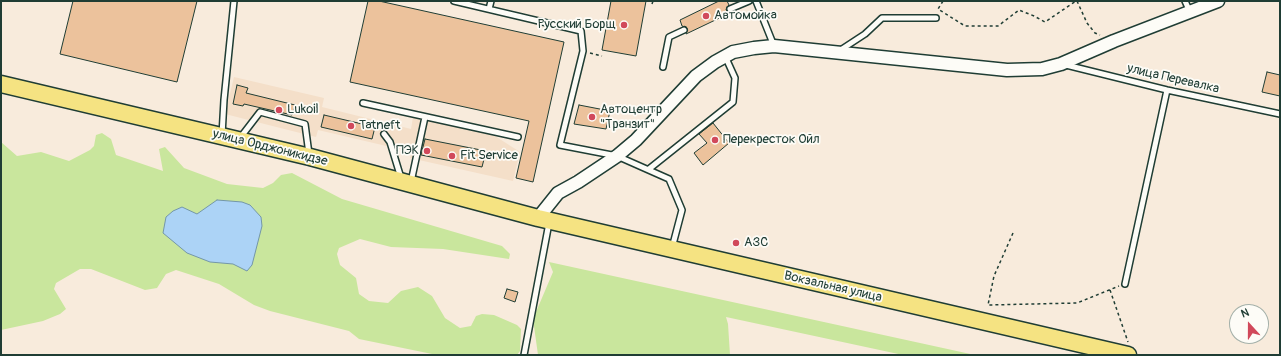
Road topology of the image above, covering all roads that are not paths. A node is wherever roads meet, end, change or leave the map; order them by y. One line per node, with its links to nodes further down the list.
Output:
1 (234, 1): 25 (lane)
2 (454, 1): 8 (lane)
3 (491, 1): 10 (lane)
4 (749, 1): 9 (lane)
5 (756, 1): 14 (lane)
6 (1184, 1): 11 (lane)
7 (1218, 1): 11 (street)
8 (470, 3): 10 (lane)
9 (730, 9)
10 (489, 10): 28 (lane)
11 (1190, 12): 17 (street)
12 (936, 18): 15 (lane)
13 (684, 30): 18 (lane)
14 (774, 46): 15 (street); 16 (street)
15 (837, 52): 17 (street)
16 (725, 56): 28 (street); 30 (lane)
17 (1061, 64): 20 (lane, улица Перевалка)
18 (663, 67)
19 (1, 84): 25 (main road, улица Орджоникидзе)
20 (1167, 90): 22 (lane, улица Перевалка); 34 (lane)
21 (363, 103): 23 (lane)
22 (1280, 114)
23 (425, 117): 26 (lane); 31 (lane)
24 (384, 134): 31 (lane)
25 (222, 136): 27 (main road, улица Орджоникидзе)
26 (518, 136)
27 (239, 140): 29 (main road, улица Орджоникидзе); 29 (lane)
28 (617, 156): 30 (lane); 32 (street)
29 (310, 157): 31 (main road, улица Орджоникидзе)
30 (649, 169): 33 (lane)
31 (406, 182): 32 (main road, улица Орджоникидзе)
32 (544, 219): 33 (main road, Вокзальная улица); 36 (lane)
33 (672, 249): 35 (main road, Вокзальная улица)
34 (1125, 284)
35 (1129, 351)
36 (524, 355)

